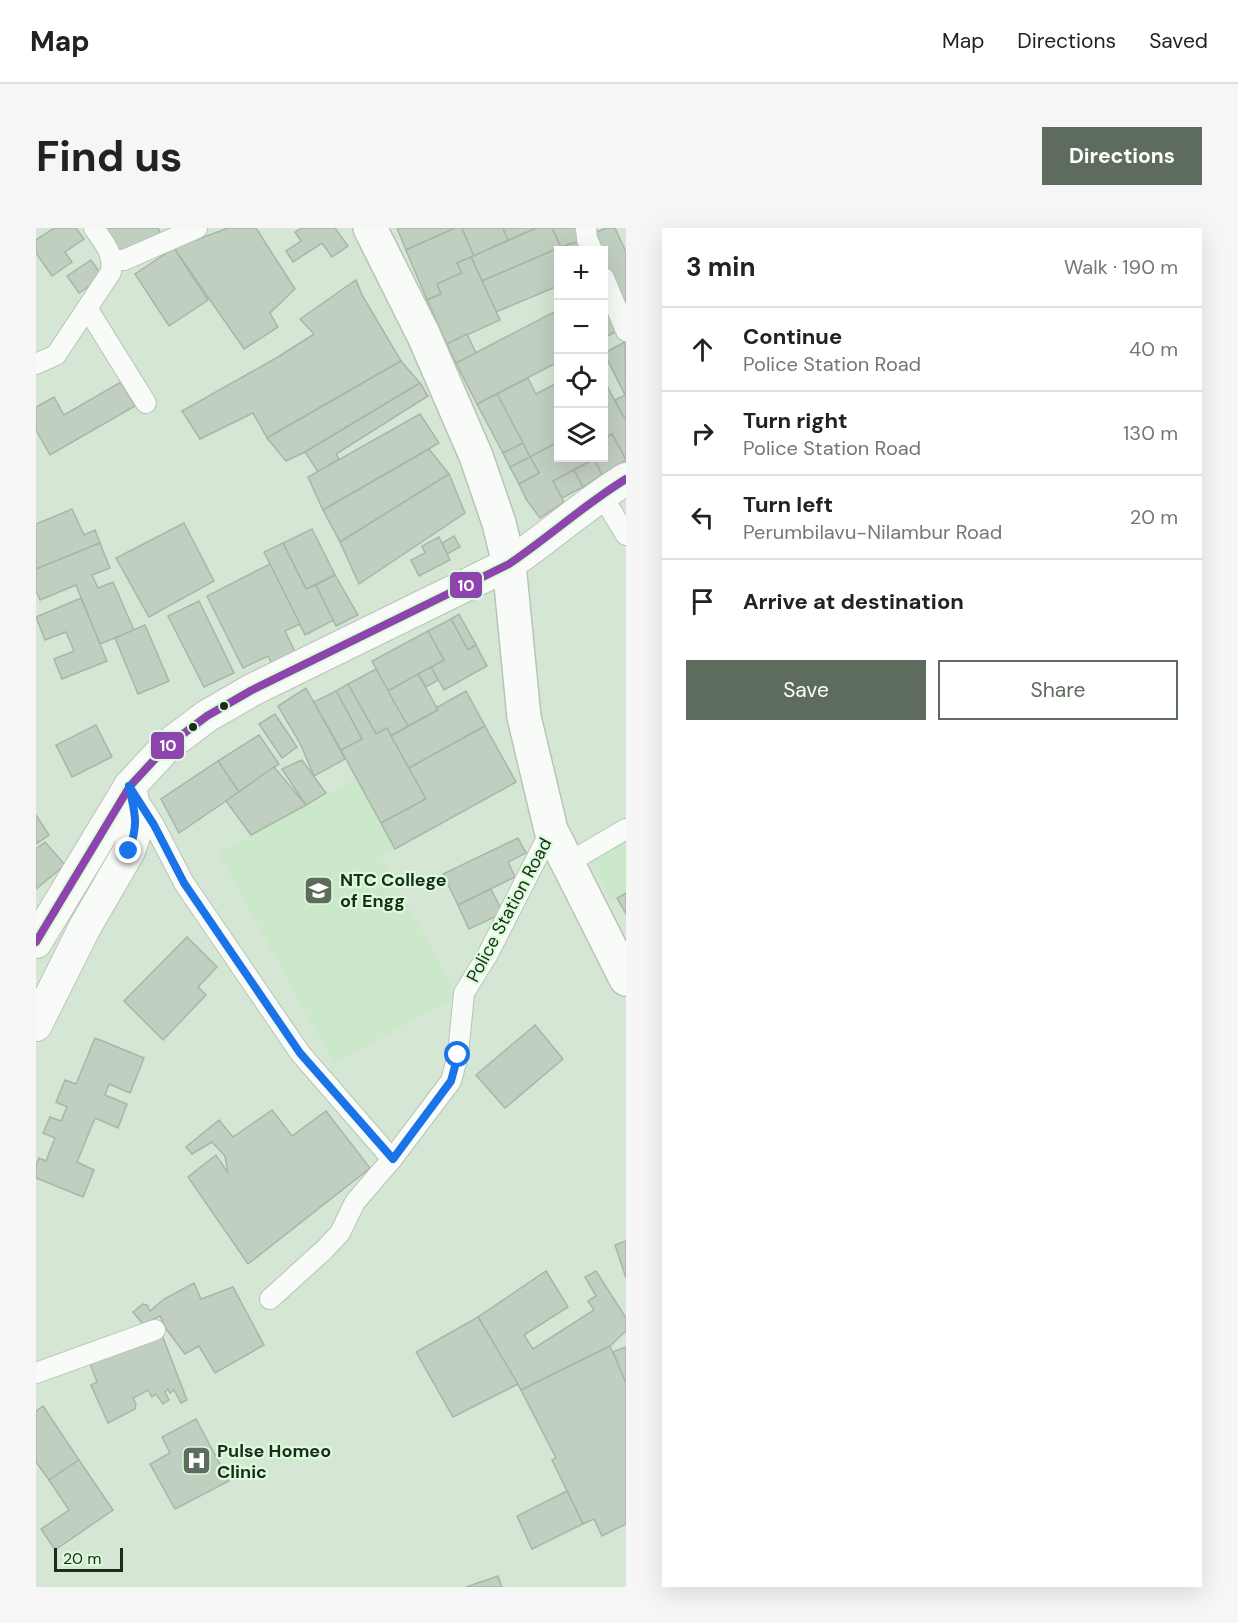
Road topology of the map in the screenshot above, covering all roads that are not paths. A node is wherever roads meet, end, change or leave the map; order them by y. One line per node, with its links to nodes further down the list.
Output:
1 (94, 228): 6 (street)
2 (197, 228): 6 (street)
3 (370, 228): 14 (highway)
4 (586, 228): 5 (street)
5 (590, 246)
6 (113, 260): 8 (street)
7 (608, 290): 9 (street)
8 (87, 308): 10 (street); 11 (street)
9 (626, 331)
10 (36, 364)
11 (146, 403)
12 (614, 486): 13 (street); 14 (main road)
13 (626, 535)
14 (509, 564): 15 (main road); 16 (highway)
15 (129, 786): 19 (main road); 21 (main road); 22 (street)
16 (551, 830): 18 (highway); 22 (street, Police Station Road)
17 (626, 830): 18 (street)
18 (568, 863): 20 (highway)
19 (37, 935)
20 (626, 978)
21 (36, 1025)
22 (393, 1159): 23 (street, Police Station Road)
23 (270, 1299)
24 (155, 1330): 25 (street)
25 (36, 1373)

